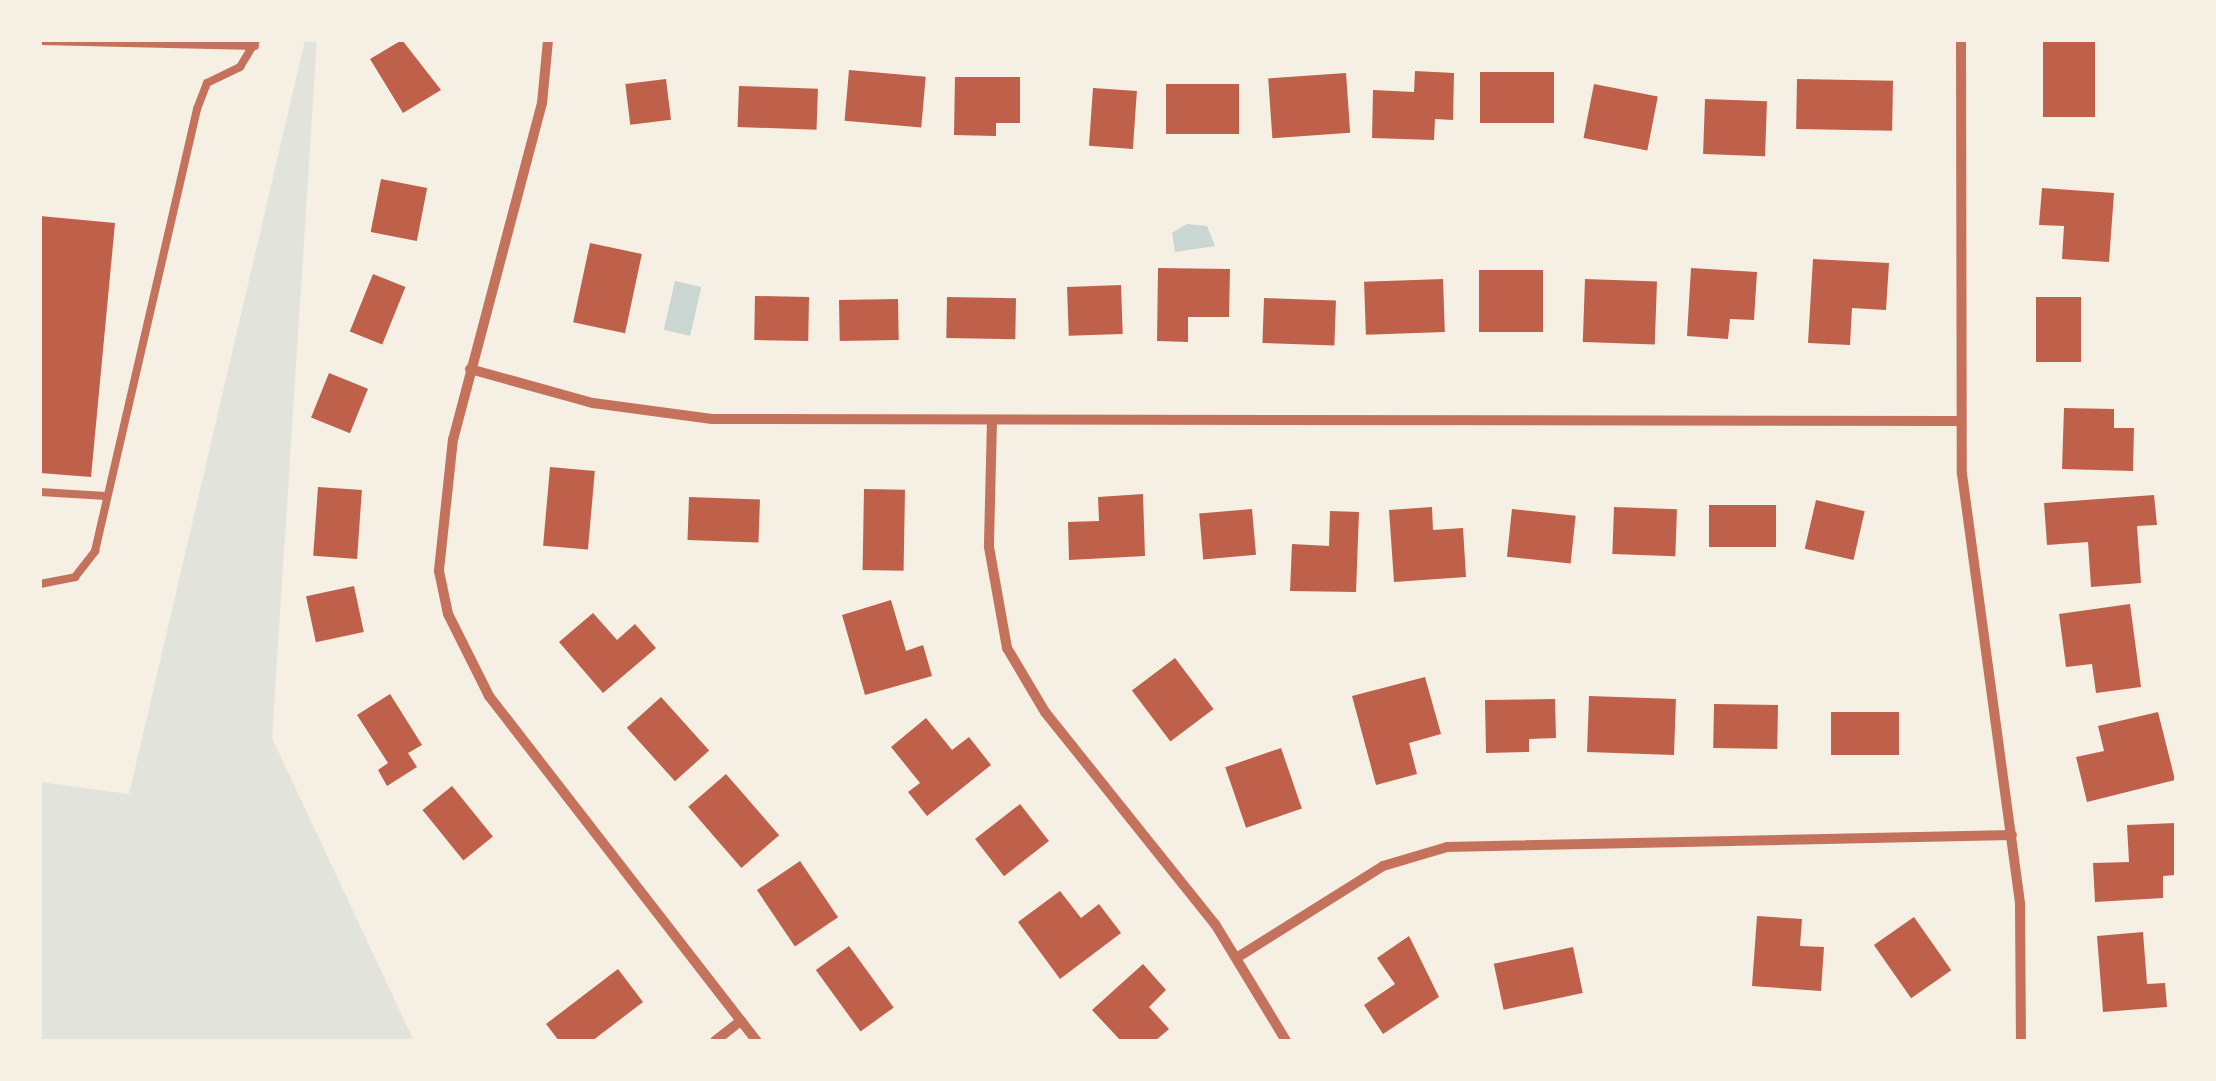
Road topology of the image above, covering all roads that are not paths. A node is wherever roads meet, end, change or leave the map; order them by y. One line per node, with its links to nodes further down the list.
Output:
1 (548, 40): 5 (street)
2 (1960, 40): 7 (street)
3 (40, 41): 4 (lane)
4 (255, 43): 9 (lane)
5 (470, 370): 6 (street); 13 (street)
6 (992, 420): 7 (street); 12 (street)
7 (1960, 421): 11 (street)
8 (40, 492): 9 (lane)
9 (106, 496): 10 (lane)
10 (40, 584)
11 (2012, 834): 12 (street); 17 (street)
12 (1238, 957): 16 (street)
13 (741, 1021): 14 (street); 15 (street)
14 (715, 1041)
15 (757, 1041)
16 (1286, 1041)
17 (2021, 1041)

